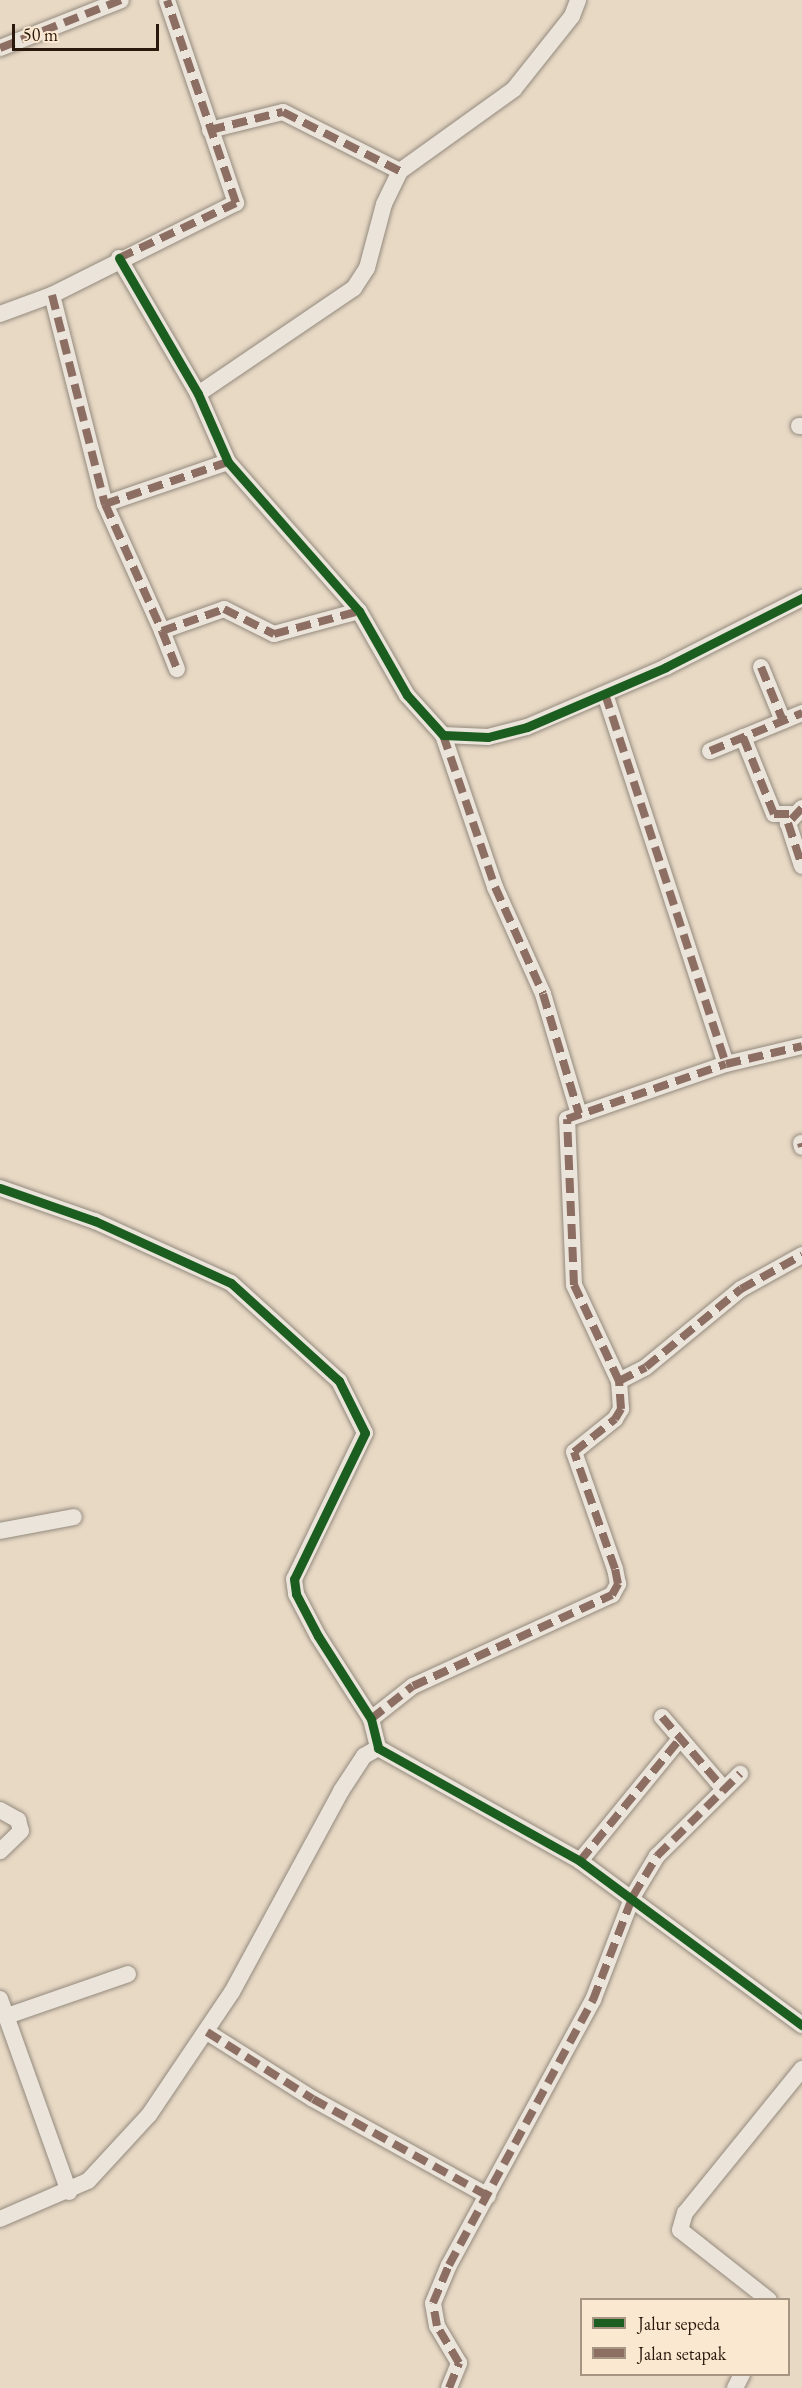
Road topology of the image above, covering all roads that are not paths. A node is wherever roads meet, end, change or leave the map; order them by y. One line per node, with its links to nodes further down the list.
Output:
1 (121, 0): 4 (street)
2 (167, 0): 5 (street)
3 (578, 0): 6 (street)
4 (0, 48)
5 (210, 130): 6 (street); 7 (street)
6 (400, 171): 10 (street)
7 (119, 258): 8 (street); 10 (street)
8 (52, 295): 9 (street); 12 (street)
9 (0, 314)
10 (198, 394): 11 (street)
11 (228, 462): 12 (street); 14 (street)
12 (105, 504): 15 (street)
13 (802, 598): 18 (street)
14 (359, 611): 15 (street); 21 (street)
15 (162, 631): 17 (street)
16 (761, 667): 20 (street)
17 (177, 669)
18 (605, 694): 21 (street); 27 (street)
19 (802, 713): 20 (street)
20 (783, 721): 22 (street)
21 (443, 735): 28 (street)
22 (743, 737): 23 (street); 24 (street)
23 (710, 752)
24 (796, 811): 25 (street)
25 (802, 866)
26 (802, 1046): 27 (street)
27 (726, 1064): 28 (street)
28 (579, 1114): 31 (street)
29 (0, 1188): 35 (street)
30 (802, 1254): 31 (street)
31 (619, 1381): 35 (street)
32 (74, 1517): 33 (street)
33 (0, 1531)
34 (662, 1717): 36 (street)
35 (371, 1719): 37 (street)
36 (679, 1740): 39 (street); 42 (street)
37 (378, 1748): 42 (street); 48 (street)
38 (740, 1774): 39 (street)
39 (724, 1789): 43 (street)
40 (0, 1810): 41 (street)
41 (0, 1851)
42 (580, 1861): 43 (street)
43 (633, 1896): 47 (street); 51 (street)
44 (128, 1974): 46 (street)
45 (0, 1999): 46 (street)
46 (7, 2016): 50 (street)
47 (802, 2025)
48 (207, 2032): 50 (street); 51 (street)
49 (802, 2069): 53 (street)
50 (69, 2192): 52 (street)
51 (489, 2196): 54 (street)
52 (0, 2219)
53 (766, 2298)
54 (449, 2388)

